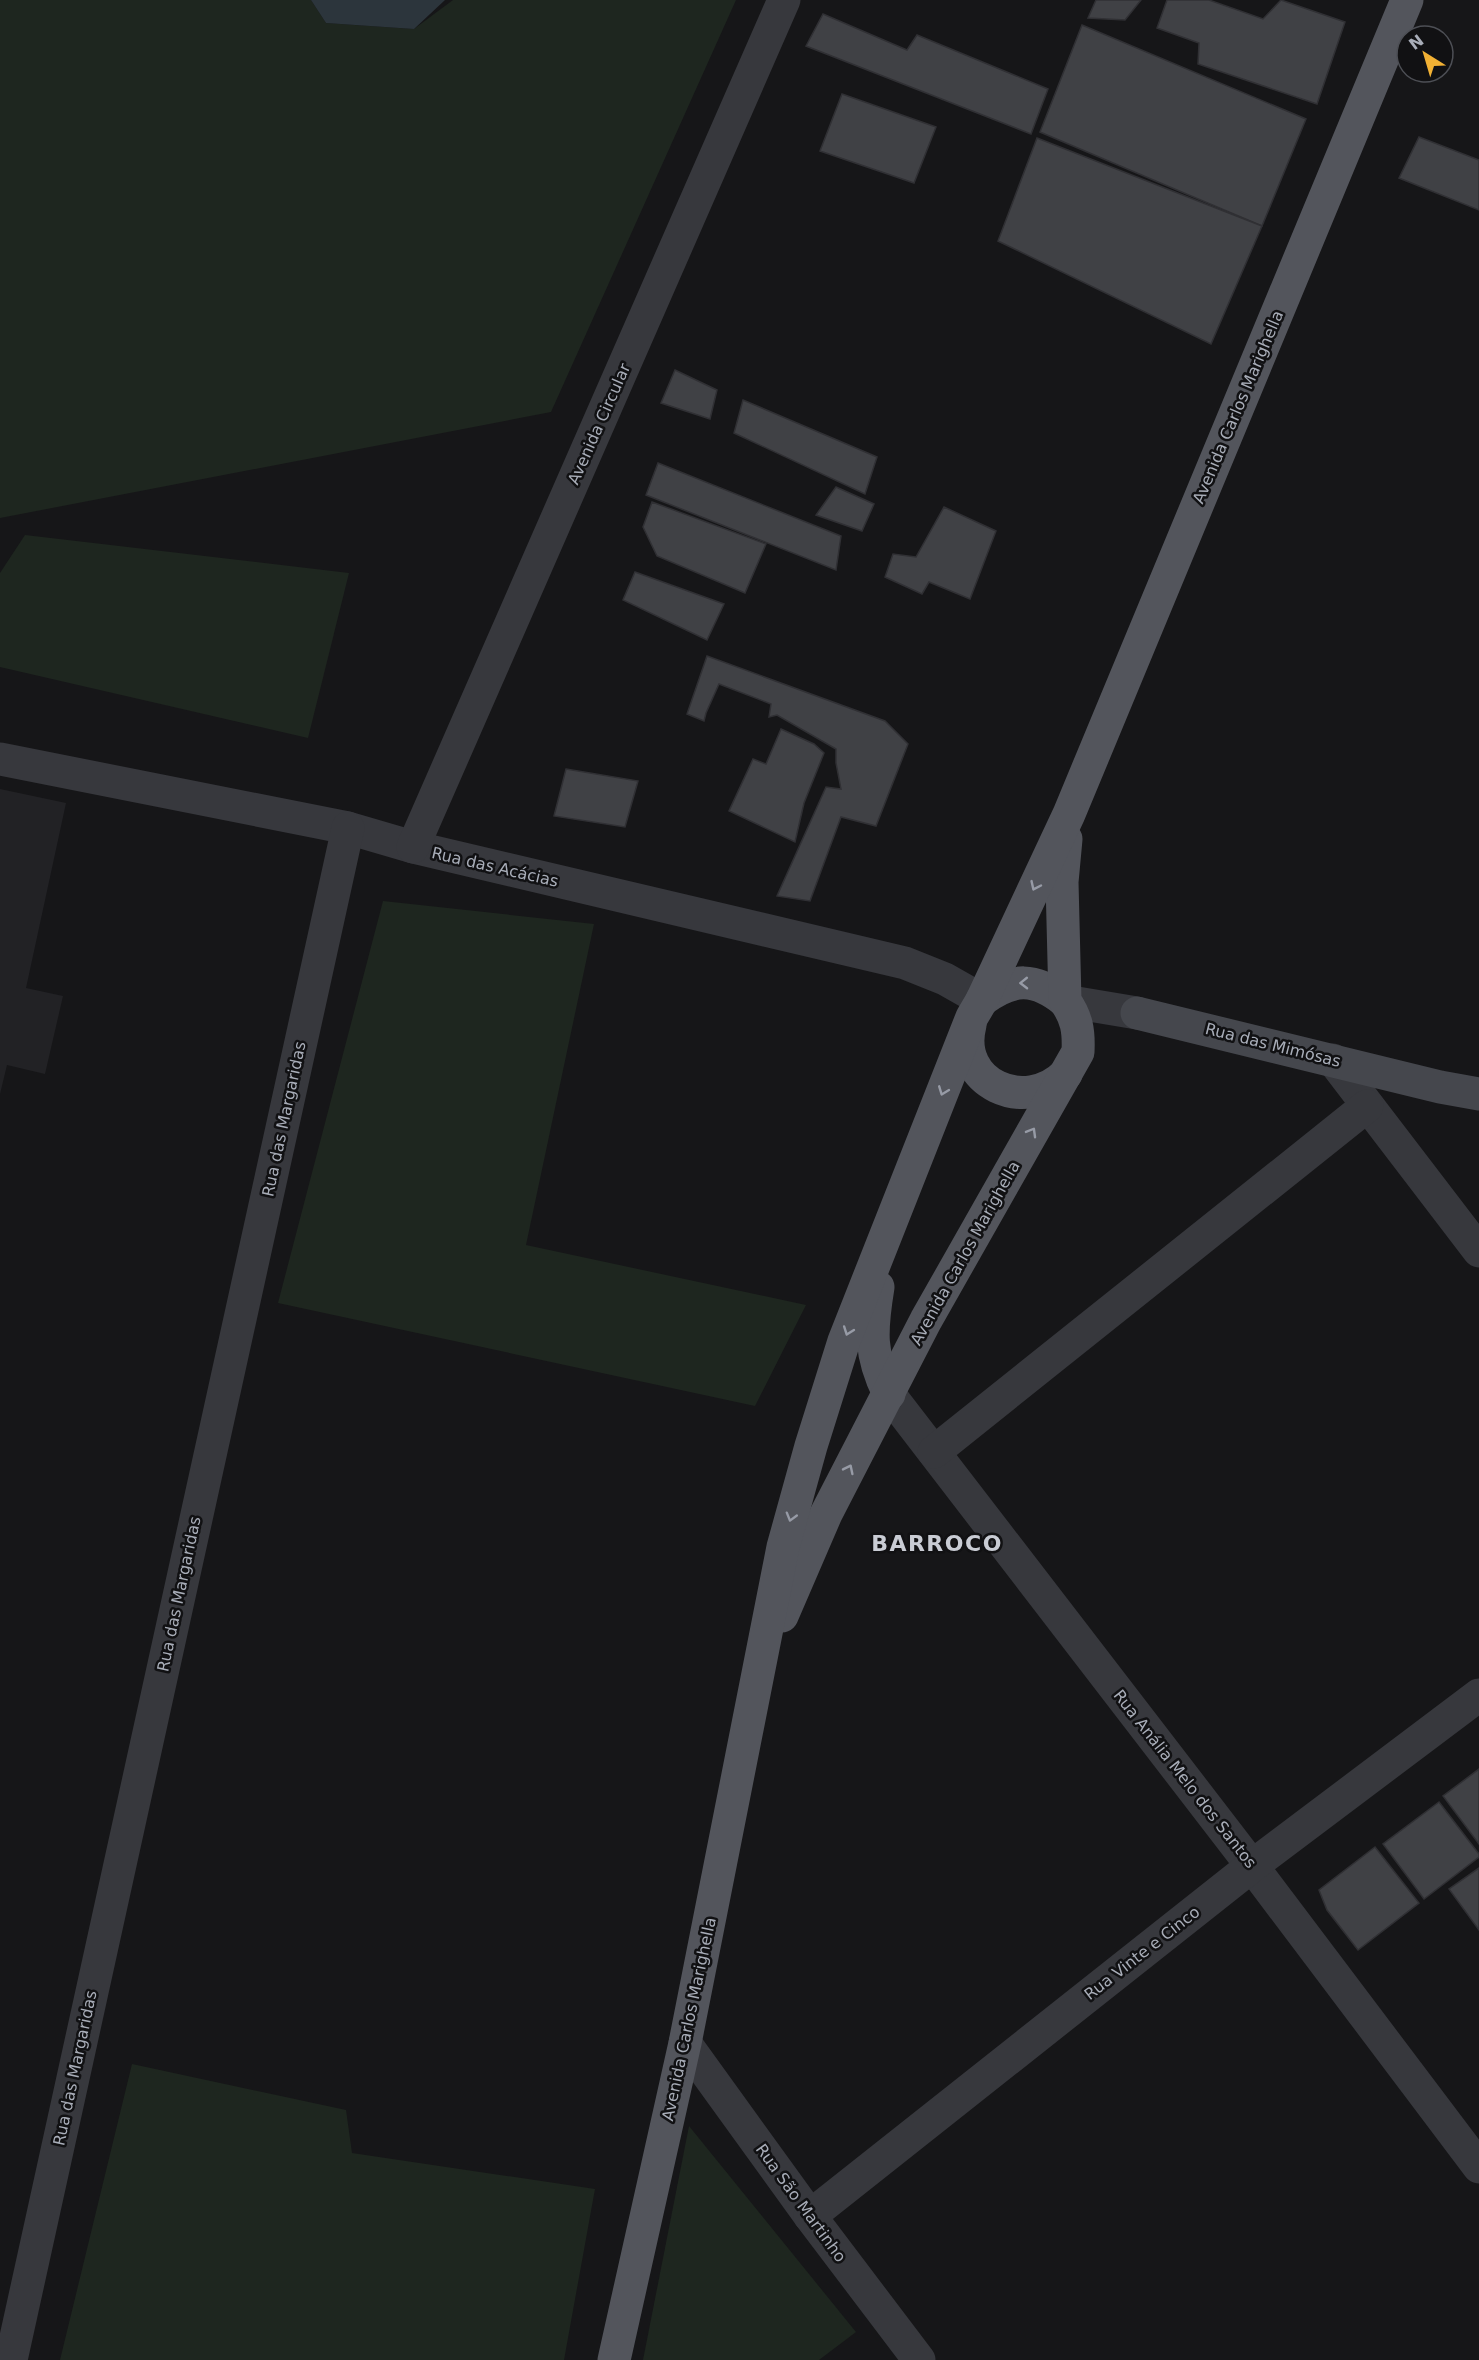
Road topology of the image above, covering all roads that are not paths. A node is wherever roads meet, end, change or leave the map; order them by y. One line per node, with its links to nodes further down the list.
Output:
1 (784, 0): 6 (street, Avenida Circular)
2 (1407, 0): 4 (main road, Avenida Carlos Marighella)
3 (0, 759): 5 (street, Rua das Acácias)
4 (1069, 814): 7 (main road, Avenida Carlos Marighella); 8 (main road, Avenida Carlos Marighella, one-way to 8)
5 (348, 828): 6 (street, Rua das Acácias); 23 (street, Rua das Margaridas)
6 (413, 847): 8 (street, Rua das Acácias)
7 (1065, 1001): 8 (main road, one-way to 8); 9 (street, Rua das Mimósas); 10 (main road, Avenida Carlos Marighella)
8 (977, 1009): 10 (main road); 13 (main road, Avenida Carlos Marighella, one-way to 13)
9 (1333, 1060): 11 (street, Rua das Mimósas); 12 (street)
10 (1072, 1066): 15 (main road, Avenida Carlos Marighella, one-way to 10)
11 (1479, 1094)
12 (1367, 1106): 14 (street); 16 (street)
13 (888, 1229): 15 (main road); 17 (main road, Avenida Carlos Marighella, one-way to 17)
14 (1479, 1251)
15 (889, 1394): 16 (street, Rua Anália Melo dos Santos); 17 (main road, Avenida Carlos Marighella, one-way to 15)
16 (934, 1452): 19 (street, Rua Anália Melo dos Santos)
17 (756, 1676): 20 (main road, Avenida Carlos Marighella)
18 (1479, 1695): 19 (street, Rua Vinte e Cinco)
19 (1252, 1866): 21 (street, Rua Anália Melo dos Santos); 22 (street, Rua Vinte e Cinco)
20 (685, 2043): 22 (street, Rua São Martinho); 24 (main road, Avenida Carlos Marighella)
21 (1479, 2167)
22 (810, 2216): 25 (street, Rua São Martinho)
23 (11, 2360)
24 (614, 2360)
25 (919, 2360)

